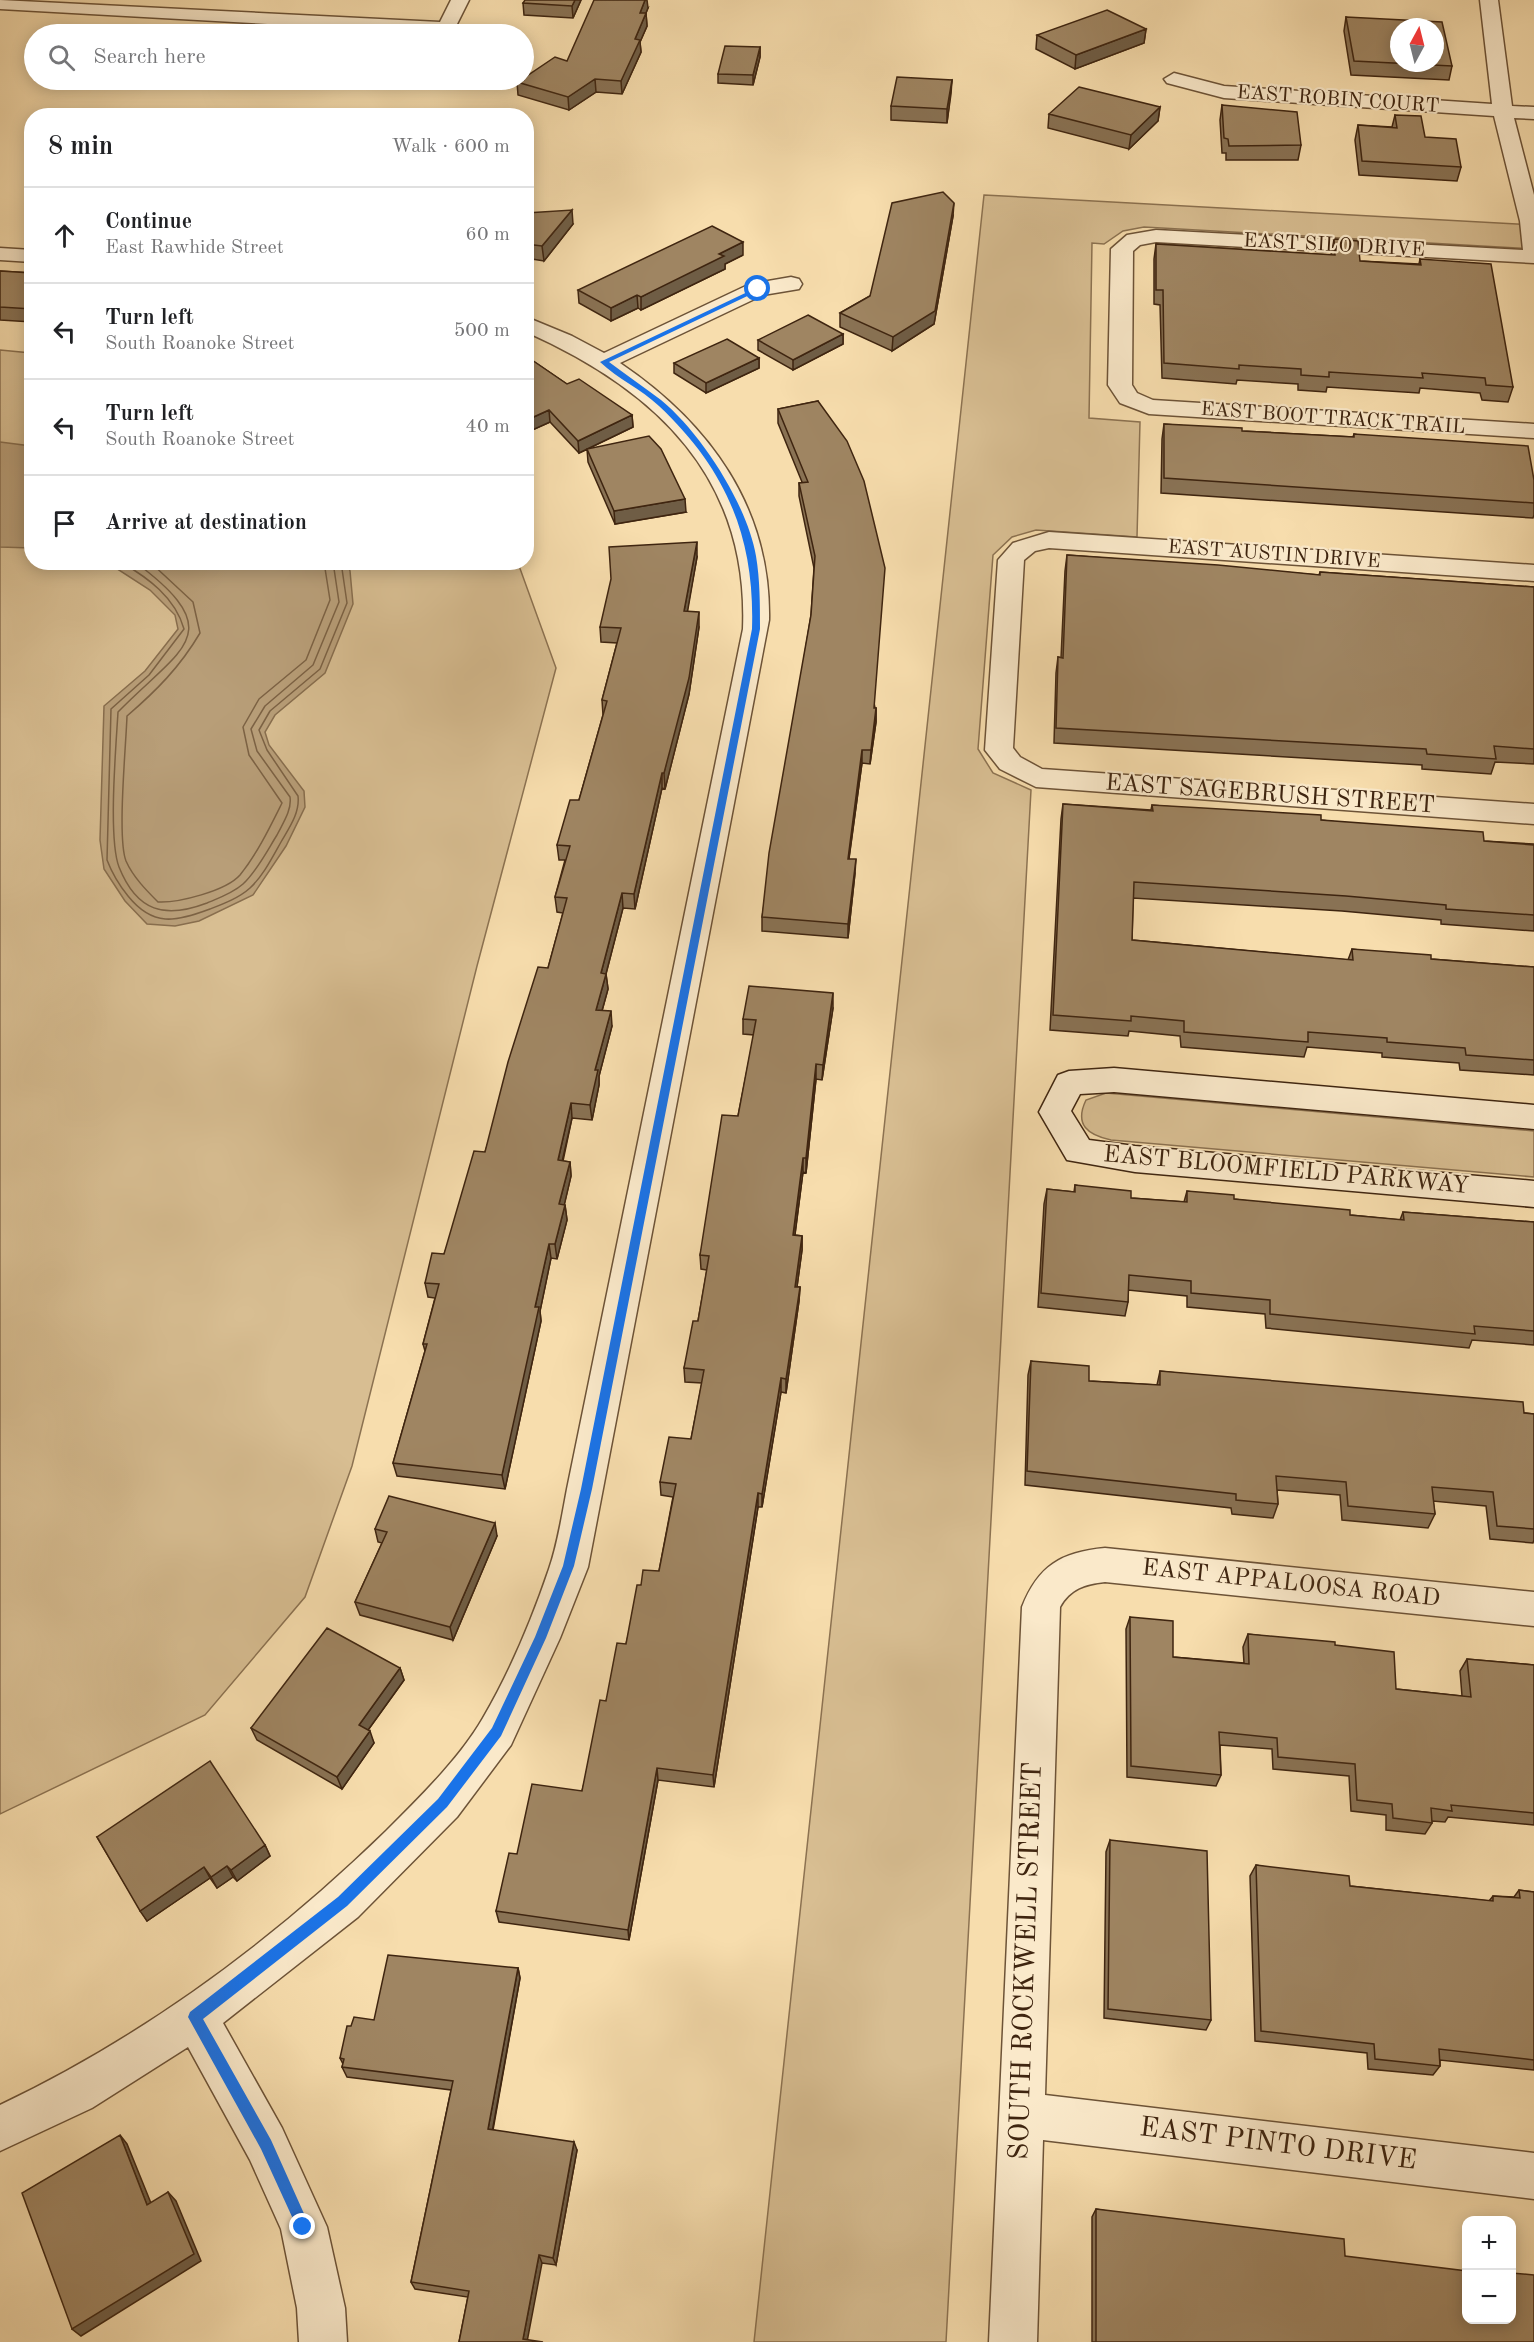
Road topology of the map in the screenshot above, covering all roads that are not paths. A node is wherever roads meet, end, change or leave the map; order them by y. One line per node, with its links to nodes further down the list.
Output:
1 (459, 0): 5 (street)
2 (1489, 0): 7 (street)
3 (0, 4): 4 (street)
4 (372, 24)
5 (448, 24)
6 (1174, 79): 7 (street, EAST ROBIN COURT)
7 (1503, 111): 8 (street, EAST ROBIN COURT); 11 (street)
8 (1534, 114)
9 (0, 254): 10 (street)
10 (24, 256)
11 (1534, 257): 15 (street, EAST SILO DRIVE)
12 (791, 284): 14 (street)
13 (534, 327): 14 (street)
14 (604, 362): 24 (street)
15 (1133, 401): 16 (street, EAST BOOT TRACK TRAIL)
16 (1534, 431)
17 (1534, 573): 18 (street, EAST AUSTIN DRIVE)
18 (1010, 763): 19 (street, EAST SAGEBRUSH STREET)
19 (1534, 814)
20 (1534, 1117): 21 (street, EAST BLOOMFIELD PARKWAY)
21 (1534, 1194)
22 (1053, 1584): 23 (street, EAST APPALOOSA ROAD); 25 (street, SOUTH ROCKWELL STREET)
23 (1534, 1609)
24 (195, 2017): 26 (street); 28 (street)
25 (1021, 2115): 27 (street, EAST PINTO DRIVE); 29 (street, SOUTH ROCKWELL STREET)
26 (0, 2128)
27 (1534, 2176)
28 (323, 2342)
29 (1013, 2342)

